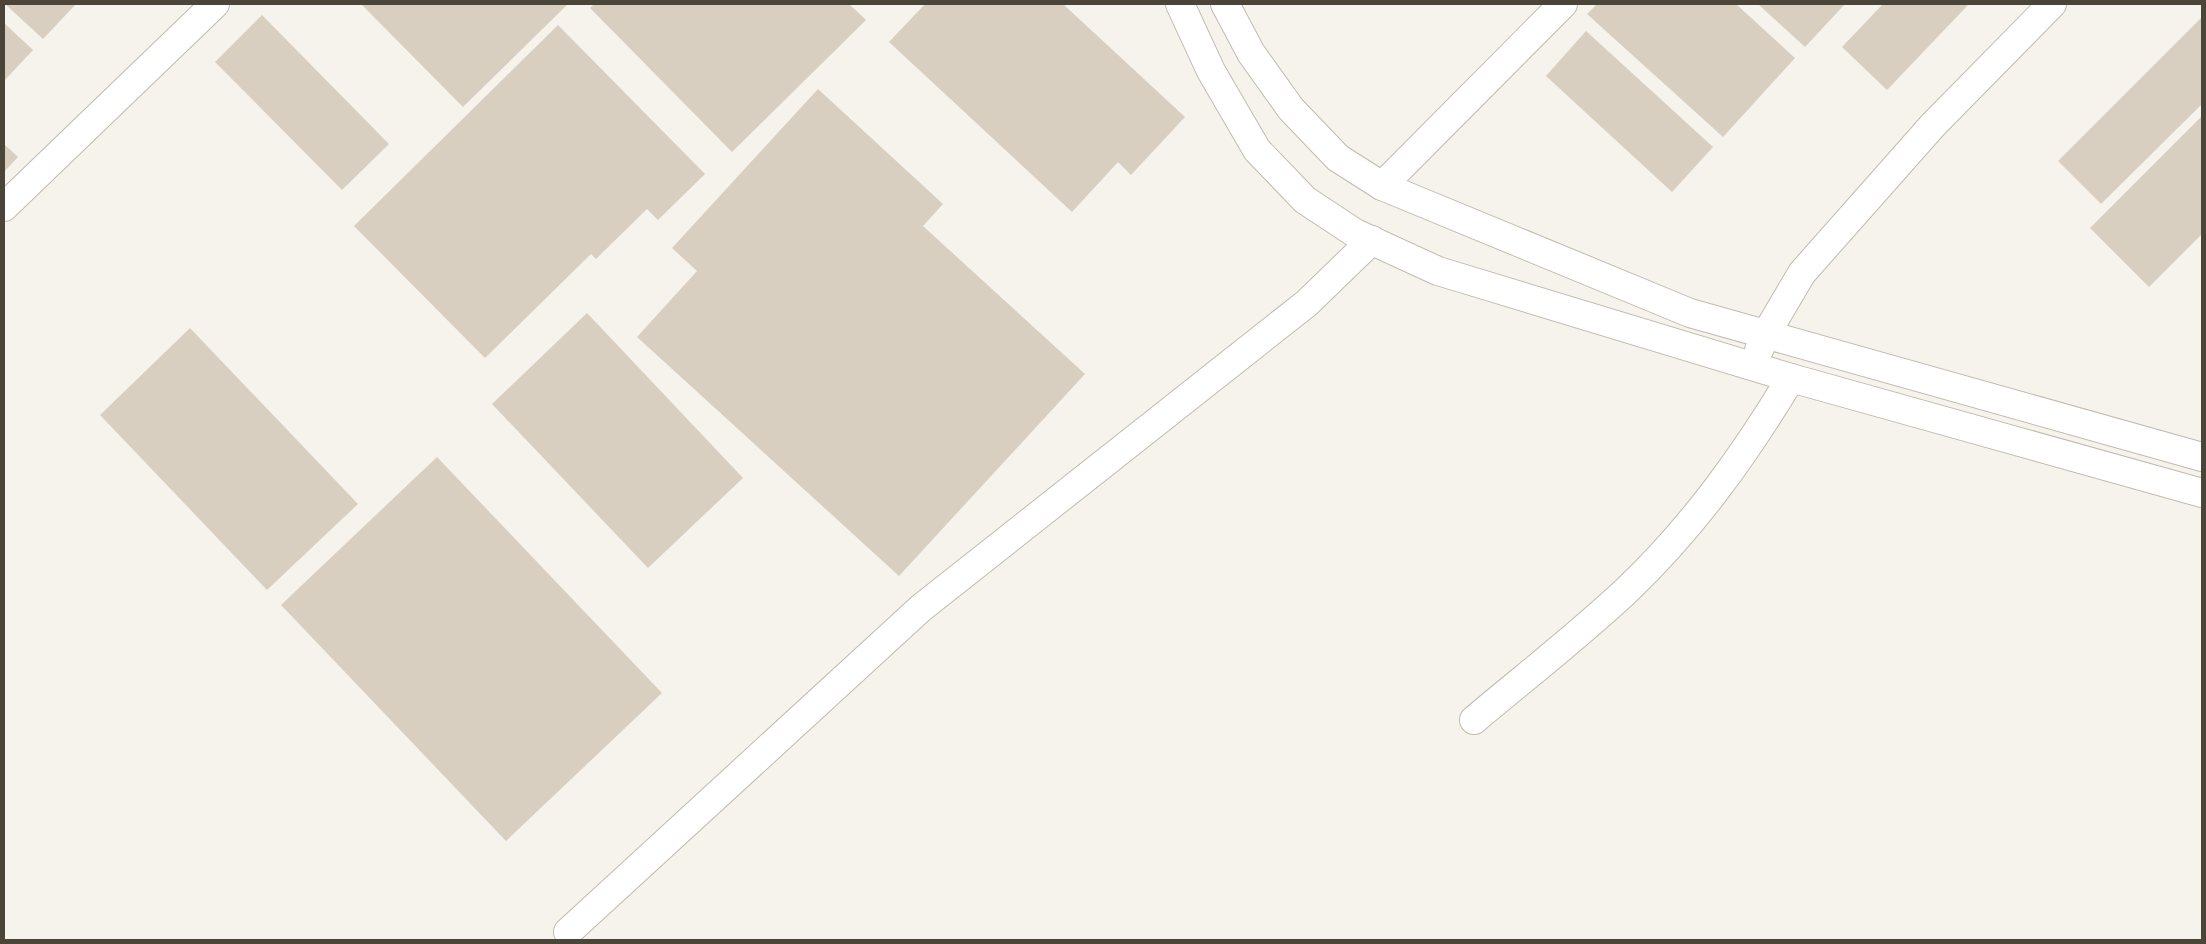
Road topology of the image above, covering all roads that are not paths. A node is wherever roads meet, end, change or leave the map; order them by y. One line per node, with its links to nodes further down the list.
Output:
1 (215, 4): 7 (street)
2 (1180, 4): 8 (street)
3 (1225, 4): 6 (street)
4 (1563, 4): 6 (street)
5 (2052, 4): 9 (street)
6 (1382, 186): 9 (street)
7 (4, 206)
8 (1372, 240): 10 (street); 15 (street)
9 (1766, 334): 10 (street); 12 (street)
10 (1752, 367): 11 (street)
11 (1791, 378): 13 (street); 14 (street)
12 (2202, 457)
13 (2202, 493)
14 (1474, 720)
15 (568, 932)

